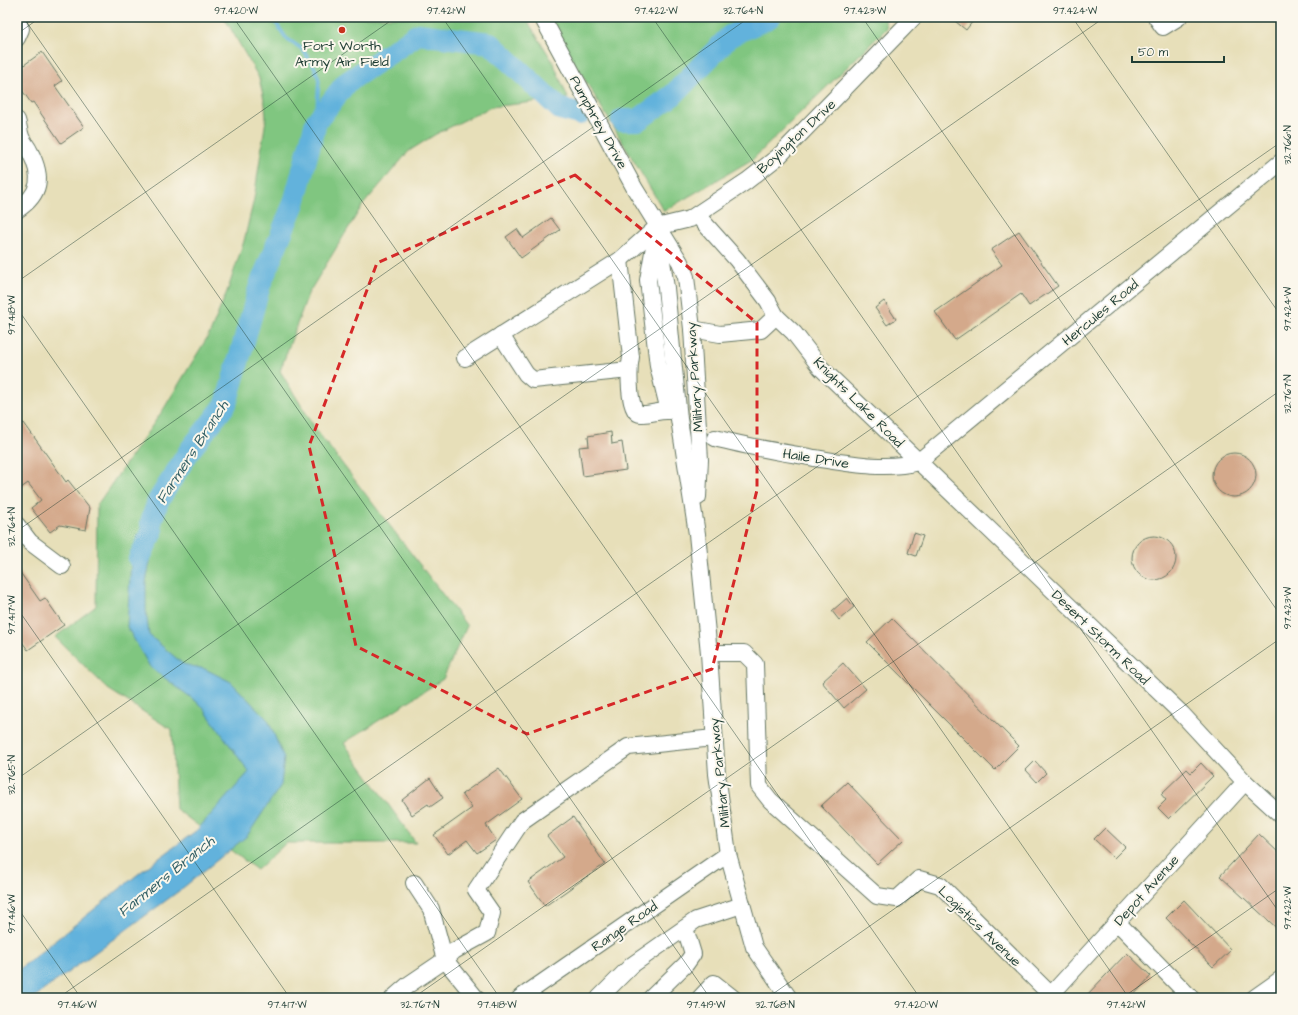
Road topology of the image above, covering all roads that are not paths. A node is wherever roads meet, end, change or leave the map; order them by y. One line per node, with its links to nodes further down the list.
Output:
1 (542, 17): 12 (street, Pumphrey Drive)
2 (914, 17): 11 (street, Boyington Drive)
3 (1156, 17): 4 (street)
4 (1179, 17)
5 (17, 20): 6 (street)
6 (17, 38)
7 (17, 120): 8 (street)
8 (19, 137): 10 (street)
9 (1281, 162): 21 (street, Hercules Road)
10 (17, 210)
11 (697, 215): 12 (street, Boyington Drive); 14 (street)
12 (657, 227): 13 (street); 15 (street, Military Parkway); 19 (street, Military Parkway); 23 (street, Military Parkway)
13 (620, 260): 16 (street); 18 (street)
14 (776, 316): 15 (street); 21 (street, Knights Lake Road)
15 (692, 329): 23 (street, Military Parkway)
16 (501, 335): 17 (street); 18 (street)
17 (465, 358)
18 (629, 370): 19 (street)
19 (669, 411): 23 (street, Military Parkway)
20 (715, 438): 21 (street, Haile Drive)
21 (918, 462): 27 (street, Desert Storm Road)
22 (17, 525): 24 (street)
23 (697, 534): 25 (street, Military Parkway)
24 (62, 566)
25 (709, 653): 26 (street, Military Parkway); 36 (street, Logistics Avenue)
26 (714, 738): 29 (street, Military Parkway); 34 (street)
27 (1245, 782): 28 (street, Desert Storm Road); 32 (street, Depot Avenue)
28 (1281, 815)
29 (728, 854): 31 (street, Military Parkway); 39 (street, Range Road)
30 (414, 883): 34 (street)
31 (742, 906): 33 (street); 44 (street, Military Parkway)
32 (1117, 922): 36 (street, Depot Avenue); 45 (street)
33 (685, 928): 40 (street); 41 (street)
34 (445, 960): 37 (street); 38 (street)
35 (1281, 979): 46 (street)
36 (1051, 997)
37 (394, 998)
38 (476, 998)
39 (520, 998)
40 (598, 998)
41 (651, 998)
42 (700, 998): 43 (street)
43 (733, 998)
44 (789, 998)
45 (1191, 998)
46 (1254, 998)

